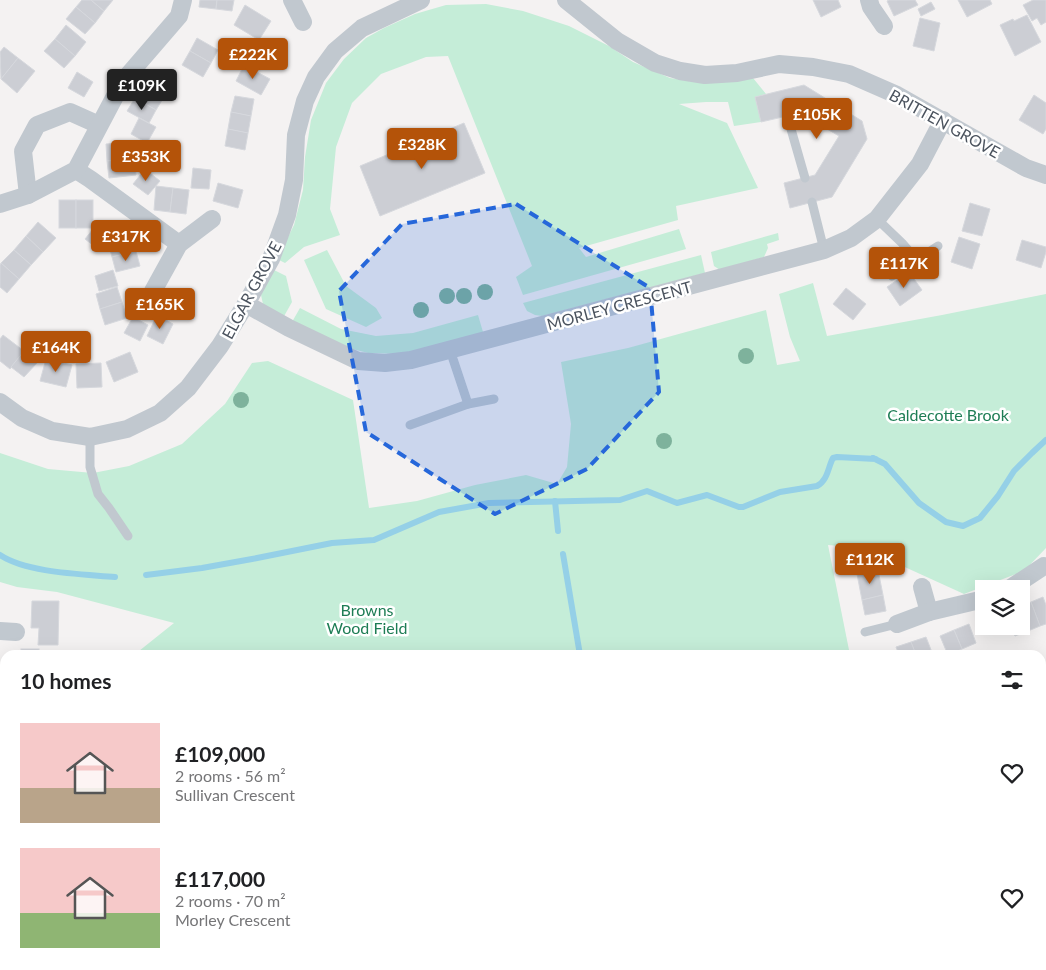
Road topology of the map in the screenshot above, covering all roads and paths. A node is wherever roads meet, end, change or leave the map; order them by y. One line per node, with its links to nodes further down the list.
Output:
1 (184, 0): 9 (street)
2 (292, 0): 6 (street)
3 (421, 0): 24 (street, ELGAR GROVE)
4 (566, 0): 8 (street, BRITTEN GROVE)
5 (869, 0): 7 (street)
6 (303, 22)
7 (884, 26)
8 (943, 120): 12 (street, BRITTEN GROVE); 18 (street, MORLEY CRESCENT)
9 (99, 125): 11 (street); 14 (street)
10 (791, 129): 13 (lane)
11 (76, 170): 14 (street); 19 (street)
12 (1046, 174)
13 (805, 178)
14 (28, 195): 16 (street)
15 (812, 202): 21 (lane)
16 (0, 204)
17 (212, 219): 19 (street)
18 (877, 219): 21 (street, MORLEY CRESCENT); 22 (lane)
19 (179, 244): 25 (street)
20 (938, 246): 22 (lane)
21 (824, 250): 26 (street, MORLEY CRESCENT)
22 (916, 259): 23 (lane)
23 (892, 276)
24 (246, 304): 26 (street, MORLEY CRESCENT); 31 (street, ELGAR GROVE)
25 (147, 308)
26 (450, 350): 29 (lane)
27 (494, 399): 29 (lane)
28 (0, 402): 31 (street, ELGAR GROVE)
29 (468, 404): 30 (lane)
30 (410, 425)
31 (90, 437): 32 (lane)
32 (128, 536)
33 (1045, 566): 34 (street)
34 (1023, 580)
35 (922, 587): 37 (street)
36 (975, 601): 37 (street)
37 (929, 612): 38 (street)
38 (897, 624): 39 (lane)
39 (866, 632)

